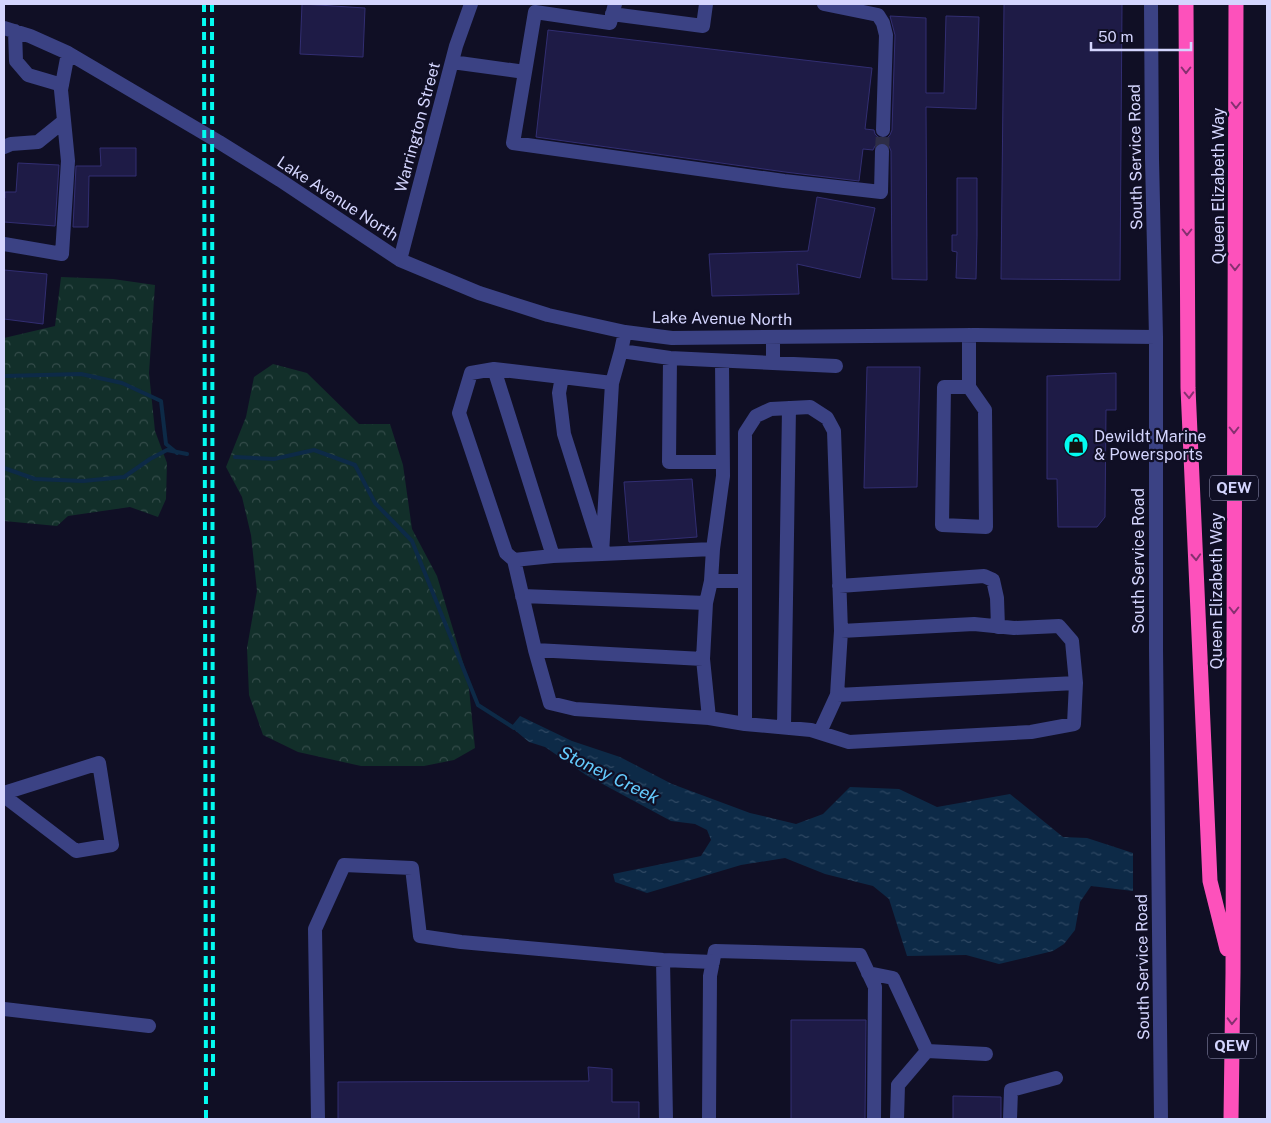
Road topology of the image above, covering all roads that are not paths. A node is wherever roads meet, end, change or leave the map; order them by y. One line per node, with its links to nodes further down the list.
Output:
1 (471, 4): 10 (street, Warrington Street)
2 (706, 4): 7 (street)
3 (824, 4): 14 (street)
4 (1151, 4): 21 (street, South Service Road)
5 (1186, 4): 59 (highway, one-way to 59)
6 (1236, 4): 59 (highway, Queen Elizabeth Way / QEW, one-way to 59)
7 (614, 9): 11 (street)
8 (9, 30): 9 (street, Lake Avenue North); 12 (street)
9 (68, 53): 12 (street); 18 (street, Lake Avenue North)
10 (452, 62): 11 (street); 18 (street, Warrington Street)
11 (525, 72): 16 (street)
12 (62, 86): 13 (street)
13 (64, 121): 15 (street); 17 (street)
14 (882, 130)
15 (4, 147)
16 (882, 151)
17 (4, 244)
18 (400, 260): 19 (street, Lake Avenue North)
19 (625, 332): 22 (street, Lake Avenue North); 24 (street)
20 (969, 335): 21 (street, Lake Avenue North); 23 (street, Lake Avenue North); 33 (street)
21 (1156, 337): 71 (street, South Service Road)
22 (747, 338): 23 (street, Lake Avenue North); 27 (street)
23 (773, 338): 28 (street)
24 (621, 352): 25 (street); 32 (street)
25 (670, 358): 26 (street); 35 (street)
26 (722, 362): 27 (street); 35 (street)
27 (744, 362): 28 (street)
28 (773, 363): 29 (street)
29 (836, 366)
30 (494, 369): 31 (street); 38 (street); 39 (street)
31 (562, 377): 32 (street); 37 (street)
32 (612, 382): 37 (street)
33 (969, 387): 33 (street)
34 (789, 408): 41 (street); 42 (street); 53 (street)
35 (722, 462): 36 (street)
36 (713, 549): 37 (street); 40 (street)
37 (602, 554): 38 (street)
38 (552, 556): 39 (street)
39 (514, 560): 43 (street)
40 (711, 581): 41 (street); 44 (street)
41 (745, 581): 52 (street)
42 (839, 586): 45 (street); 46 (street)
43 (522, 596): 44 (street); 47 (street)
44 (706, 603): 48 (street)
45 (998, 627): 46 (street); 49 (street)
46 (841, 631): 50 (street)
47 (535, 650): 48 (street); 51 (street)
48 (703, 659): 51 (street)
49 (1076, 683): 50 (street); 54 (street)
50 (837, 695): 54 (street)
51 (709, 718): 52 (street)
52 (745, 724): 53 (street)
53 (784, 727): 54 (street)
54 (820, 732)
55 (4, 794): 55 (street)
56 (663, 960): 57 (street); 65 (street); 66 (street)
57 (713, 962): 58 (street); 67 (street)
58 (868, 972): 62 (street); 68 (street)
59 (1232, 972): 72 (highway, Queen Elizabeth Way / QEW, one-way to 72)
60 (4, 1009): 61 (street)
61 (149, 1026)
62 (927, 1050): 63 (street); 69 (street)
63 (986, 1054)
64 (1056, 1078): 70 (street)
65 (318, 1119)
66 (666, 1119)
67 (709, 1119)
68 (874, 1119)
69 (897, 1119)
70 (1010, 1119)
71 (1161, 1119)
72 (1231, 1119)

